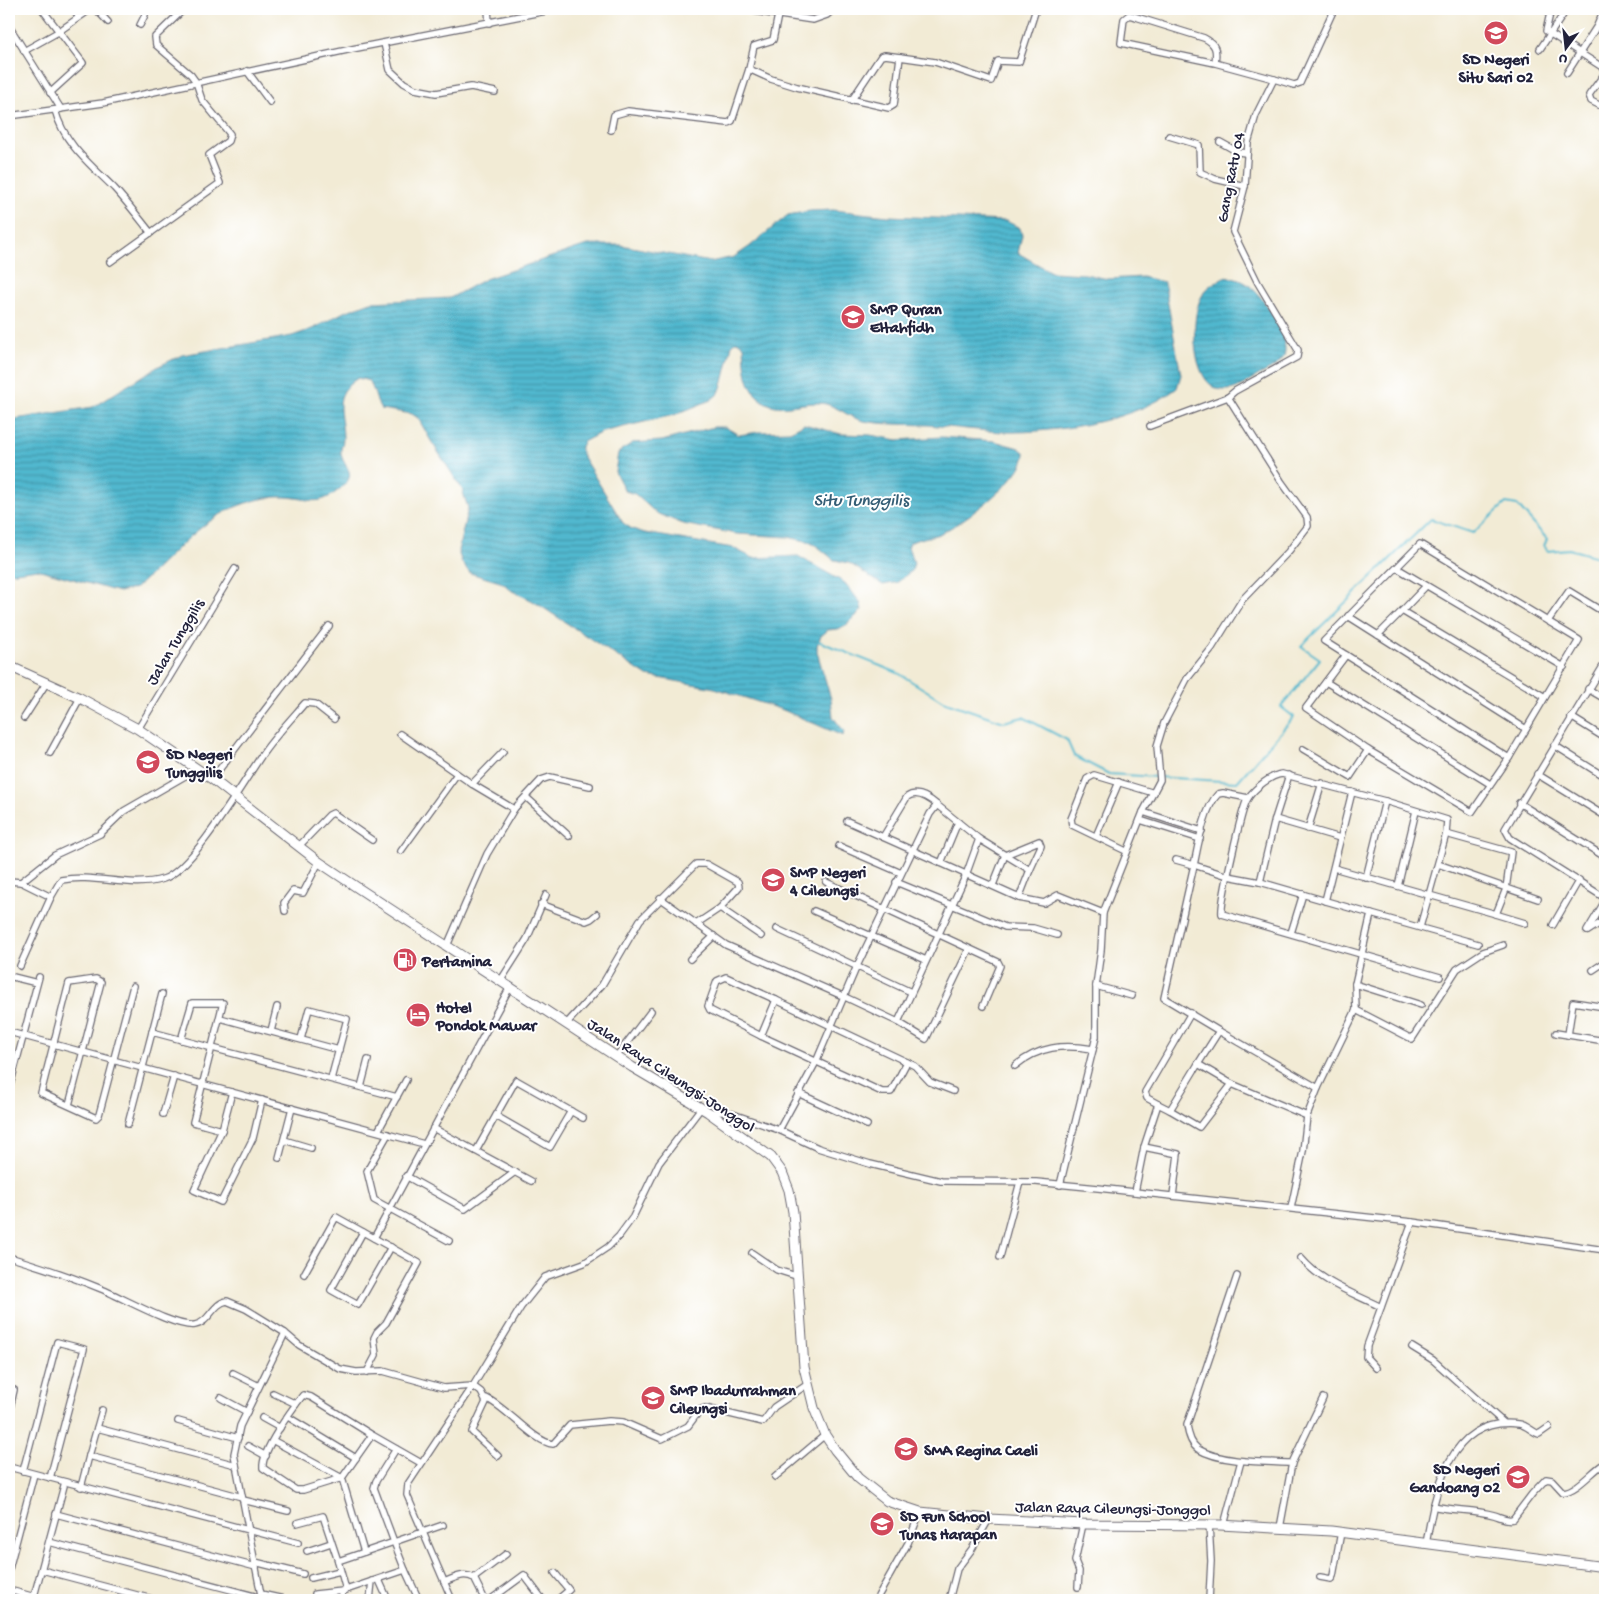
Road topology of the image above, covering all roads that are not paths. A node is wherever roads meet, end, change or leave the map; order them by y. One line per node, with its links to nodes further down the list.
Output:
1 (42, 9): 23 (street)
2 (74, 9): 18 (street)
3 (91, 9): 18 (street)
4 (96, 9): 19 (street)
5 (144, 9): 21 (street)
6 (184, 9): 37 (street)
7 (488, 9): 20 (street)
8 (556, 9): 16 (street)
9 (740, 9): 17 (street)
10 (834, 9): 17 (street)
11 (1036, 9): 29 (street)
12 (1334, 9): 36 (street)
13 (1551, 9): 24 (street)
14 (1567, 9): 24 (street)
15 (1604, 9): 28 (street)
16 (529, 12): 20 (street)
17 (778, 15): 31 (street)
18 (78, 16): 23 (street)
19 (108, 22)
20 (488, 23): 25 (street)
21 (140, 25)
22 (9, 26): 27 (street)
23 (58, 32): 27 (street); 39 (street)
24 (1550, 34): 26 (street); 28 (street)
25 (384, 43): 33 (street); 38 (street)
26 (1540, 49)
27 (24, 51): 39 (street)
28 (1579, 53): 32 (street); 34 (street)
29 (900, 57): 40 (street); 40 (street)
30 (1215, 63): 30 (street); 36 (street)
31 (749, 68): 40 (street); 45 (street)
32 (1605, 68)
33 (247, 71): 37 (street); 41 (street)
34 (1567, 73)
35 (1605, 73): 42 (street)
36 (1274, 79): 48 (street, Gang Ratu 04)
37 (196, 82): 43 (street); 50 (street)
38 (495, 92)
39 (50, 93): 43 (street)
40 (851, 101)
41 (270, 102)
42 (1605, 108)
43 (58, 110): 44 (street); 50 (street)
44 (9, 116)
45 (611, 130)
46 (1169, 136): 49 (street)
47 (1220, 142): 48 (street)
48 (1246, 154): 49 (street, Gang Ratu 04)
49 (1245, 186): 52 (street, Gang Ratu 04)
50 (151, 233): 51 (street)
51 (110, 262)
52 (1228, 397): 53 (street); 98 (street)
53 (1150, 426)
54 (1396, 568): 56 (street); 59 (street); 60 (street)
55 (235, 569): 76 (street, Jalan Tunggilis)
56 (1426, 586): 57 (street); 66 (street)
57 (1402, 612): 62 (street); 70 (street)
58 (1605, 613): 60 (street)
59 (1348, 616): 62 (street); 63 (street)
60 (1548, 622): 66 (street)
61 (329, 626): 91 (street)
62 (1378, 635): 77 (street)
63 (1346, 654): 68 (street); 85 (street)
64 (1605, 663): 69 (street)
65 (9, 666): 67 (main road, Jalan Raya Cileungsi-Jonggol)
66 (1564, 666): 70 (street)
67 (47, 682): 71 (main road, Jalan Raya Cileungsi-Jonggol); 74 (street)
68 (1326, 682): 82 (street); 95 (street)
69 (1588, 689): 72 (street); 73 (street)
70 (1545, 697): 77 (street)
71 (80, 698): 76 (main road, Jalan Raya Cileungsi-Jonggol); 83 (street)
72 (1605, 700)
73 (1571, 717): 79 (street); 80 (street)
74 (24, 718)
75 (334, 719): 100 (street)
76 (138, 729): 86 (main road, Jalan Raya Cileungsi-Jonggol)
77 (1526, 729): 85 (street)
78 (400, 734): 87 (street)
79 (1605, 738)
80 (1554, 745): 88 (street); 90 (street)
81 (1303, 749): 82 (street)
82 (1368, 750): 95 (street)
83 (50, 752)
84 (503, 752): 94 (street)
85 (1509, 758): 95 (street)
86 (197, 769): 91 (main road, Jalan Raya Cileungsi-Jonggol); 143 (street)
87 (457, 774): 94 (street); 126 (street)
88 (1537, 774): 103 (street); 108 (street)
89 (1289, 775): 93 (street); 101 (street); 110 (street)
90 (1605, 777)
91 (212, 779): 100 (main road, Jalan Raya Cileungsi-Jonggol)
92 (1119, 782): 98 (street); 117 (street); 117 (street)
93 (1322, 783): 97 (street); 113 (street)
94 (472, 784): 105 (street)
95 (1490, 784)
96 (590, 786): 99 (street)
97 (1352, 792): 102 (street); 119 (street)
98 (1154, 793): 107 (street)
99 (526, 797): 105 (street); 116 (street)
100 (235, 798): 123 (main road, Jalan Raya Cileungsi-Jonggol); 152 (street)
101 (1248, 798): 114 (street); 139 (street)
102 (1385, 801): 106 (street); 140 (street)
103 (1519, 803): 129 (street); 142 (street)
104 (937, 806): 112 (street); 118 (street); 125 (street)
105 (514, 809): 183 (street)
106 (1416, 811): 115 (street); 148 (street)
107 (1143, 812): 109 (street); 114 (street)
108 (1605, 816)
109 (1140, 820): 121 (street); 127 (street)
110 (1275, 820): 113 (street); 146 (street)
111 (847, 821): 118 (street)
112 (958, 822): 120 (street); 132 (street)
113 (1308, 829): 119 (street)
114 (1202, 832): 121 (street)
115 (1446, 834): 133 (street); 149 (street)
116 (569, 836)
117 (1096, 836): 127 (street)
118 (883, 837): 125 (street)
119 (1340, 838): 135 (street)
120 (979, 839): 128 (street); 138 (street)
121 (1200, 839): 134 (street)
122 (372, 840): 123 (street)
123 (300, 845): 131 (main road, Jalan Raya Cileungsi-Jonggol)
124 (838, 846): 137 (street)
125 (912, 850): 132 (street); 137 (street)
126 (401, 851)
127 (1126, 851): 165 (street)
128 (1005, 855): 136 (street); 136 (street); 147 (street)
129 (1605, 857)
130 (1176, 860): 134 (street)
131 (319, 862): 163 (street); 183 (main road, Jalan Raya Cileungsi-Jonggol)
132 (941, 863): 138 (street)
133 (1438, 864): 149 (street); 153 (street)
134 (1194, 865): 139 (street); 210 (street)
135 (1334, 868): 140 (street); 158 (street)
136 (1030, 870): 155 (street)
137 (901, 873): 145 (street)
138 (966, 875): 147 (street); 160 (street)
139 (1228, 876): 146 (street); 175 (street)
140 (1366, 878): 148 (street)
141 (9, 880): 143 (street)
142 (1579, 880): 157 (street); 172 (street)
143 (21, 882): 152 (street)
144 (826, 882): 162 (street)
145 (896, 882): 160 (street); 162 (street)
146 (1260, 882): 150 (street)
147 (993, 886): 155 (street)
148 (1398, 886): 153 (street)
149 (1506, 889): 156 (street); 168 (street)
150 (1302, 894): 158 (street); 175 (street)
151 (546, 895): 159 (street)
152 (51, 896): 189 (street)
153 (1430, 896): 168 (street); 173 (street)
154 (660, 898): 161 (street); 171 (street); 213 (street)
155 (1019, 898): 165 (street)
156 (1538, 899)
157 (1605, 899): 169 (street)
158 (1325, 901): 167 (street)
159 (541, 904): 166 (street); 194 (street)
160 (952, 904): 176 (street); 177 (street)
161 (720, 908): 171 (street); 179 (street)
162 (884, 909): 176 (street); 180 (street)
163 (285, 911)
164 (814, 911): 180 (street)
165 (1103, 913): 197 (street)
166 (597, 914)
167 (1371, 914): 173 (street); 185 (street)
168 (1495, 914): 170 (street)
169 (1605, 920)
170 (1525, 923)
171 (696, 924): 178 (street)
172 (1553, 925)
173 (1420, 927): 181 (street)
174 (777, 929): 190 (street)
175 (1291, 932): 185 (street)
176 (938, 934): 184 (street); 187 (street)
177 (1057, 935)
178 (714, 936): 186 (street); 202 (street)
179 (761, 936)
180 (871, 937): 187 (street); 190 (street)
181 (1478, 944)
182 (1502, 945): 208 (street)
183 (446, 946): 194 (main road, Jalan Raya Cileungsi-Jonggol)
184 (969, 948): 205 (street); 212 (street)
185 (1361, 953): 193 (street); 195 (street)
186 (690, 959)
187 (926, 960): 199 (street)
188 (1605, 962): 191 (street)
189 (20, 966)
190 (857, 966): 199 (street); 202 (street)
191 (1593, 970)
192 (9, 976): 221 (street)
193 (1440, 977)
194 (501, 980): 198 (main road, Jalan Raya Cileungsi-Jonggol)
195 (1355, 984): 204 (street); 208 (street)
196 (133, 986): 232 (street)
197 (1096, 986): 201 (street); 228 (street)
198 (510, 987): 213 (main road, Jalan Raya Cileungsi-Jonggol); 264 (street)
199 (911, 992): 212 (street)
200 (162, 994): 218 (street)
201 (1132, 996)
202 (845, 997): 212 (street); 214 (street)
203 (776, 1000): 214 (street); 222 (street); 222 (street)
204 (1421, 1004)
205 (983, 1006)
206 (277, 1007): 215 (street)
207 (1605, 1007): 220 (street)
208 (1356, 1010): 246 (street)
209 (651, 1011): 231 (street)
210 (1191, 1013): 216 (street); 252 (street)
211 (220, 1018): 215 (street); 223 (street); 227 (street)
212 (898, 1022)
213 (566, 1023): 231 (main road, Jalan Raya Cileungsi-Jonggol)
214 (832, 1027): 234 (street); 235 (street)
215 (270, 1031): 224 (street)
216 (1219, 1031): 236 (street); 246 (street)
217 (9, 1032): 221 (street)
218 (152, 1032): 223 (street); 238 (street)
219 (1556, 1033): 220 (street)
220 (1568, 1035): 225 (street)
221 (23, 1036): 226 (street); 242 (street)
222 (761, 1036): 234 (street)
223 (182, 1040): 227 (street)
224 (301, 1040): 229 (street); 229 (street)
225 (1605, 1041)
226 (53, 1044): 230 (street); 230 (street); 253 (street)
227 (212, 1048): 240 (street); 243 (street)
228 (1093, 1049): 237 (street); 279 (street)
229 (339, 1050): 240 (street)
230 (83, 1052): 232 (street); 253 (street)
231 (616, 1057): 255 (main road, Jalan Raya Cileungsi-Jonggol)
232 (113, 1060): 238 (street); 253 (street)
233 (368, 1060): 245 (street)
234 (816, 1062): 235 (street); 249 (street)
235 (907, 1062): 247 (street)
236 (1198, 1064): 244 (street); 256 (street)
237 (1015, 1066)
238 (143, 1068): 239 (street); 262 (street)
239 (174, 1076): 243 (street); 258 (street)
240 (331, 1080): 245 (street)
241 (406, 1080): 250 (street)
242 (11, 1082)
243 (202, 1084): 248 (street); 265 (street)
244 (1232, 1084): 256 (street); 260 (street)
245 (361, 1087): 250 (street)
246 (1318, 1088): 260 (street)
247 (953, 1091)
248 (232, 1092): 251 (street); 265 (street)
249 (798, 1093): 263 (street); 266 (street)
250 (397, 1097): 267 (street)
251 (262, 1100): 254 (street); 265 (street)
252 (1158, 1104): 256 (street); 271 (street)
253 (69, 1106)
254 (292, 1108): 267 (street); 269 (street)
255 (705, 1110): 266 (street); 295 (main road, Jalan Raya Cileungsi-Jonggol); 305 (street)
256 (1170, 1110)
257 (571, 1111): 259 (street); 259 (street); 261 (street)
258 (163, 1114)
259 (496, 1116): 273 (street)
260 (1307, 1116): 283 (street)
261 (583, 1118)
262 (128, 1124)
263 (867, 1125)
264 (433, 1128): 270 (street); 273 (street)
265 (222, 1130)
266 (779, 1130): 278 (street)
267 (378, 1131): 268 (street)
268 (388, 1134): 270 (street); 282 (street)
269 (284, 1140): 272 (street); 274 (street)
270 (424, 1144): 276 (street)
271 (1144, 1147): 280 (street); 281 (street)
272 (311, 1148)
273 (476, 1151): 275 (street)
274 (280, 1158)
275 (515, 1172): 276 (street); 277 (street)
276 (406, 1176): 282 (street)
277 (531, 1180)
278 (1020, 1182): 279 (street); 292 (street)
279 (1060, 1185): 280 (street)
280 (1135, 1192): 281 (street)
281 (1173, 1196): 283 (street)
282 (389, 1208): 286 (street); 287 (street)
283 (1291, 1208): 284 (street)
284 (1412, 1222): 289 (street); 297 (street)
285 (364, 1232): 286 (street); 288 (street); 294 (street)
286 (374, 1238): 288 (street)
287 (449, 1241)
288 (391, 1247): 302 (street)
289 (1605, 1250)
290 (752, 1253): 295 (street)
291 (9, 1257): 298 (street)
292 (1000, 1257)
293 (1301, 1258): 297 (street)
294 (304, 1274)
295 (796, 1276): 303 (main road, Jalan Raya Cileungsi-Jonggol)
296 (1237, 1276): 332 (street)
297 (1381, 1307): 300 (street)
298 (285, 1333): 302 (street); 304 (street)
299 (1412, 1347): 318 (street)
300 (1376, 1368)
301 (233, 1372): 304 (street)
302 (367, 1372): 305 (street)
303 (808, 1384): 309 (street); 323 (main road, Jalan Raya Cileungsi-Jonggol)
304 (259, 1386): 314 (street)
305 (473, 1386): 309 (street); 333 (street)
306 (14, 1390): 312 (street)
307 (272, 1393): 311 (street)
308 (222, 1398): 314 (street)
309 (486, 1398): 330 (street)
310 (1323, 1398): 334 (street)
311 (296, 1404): 315 (street); 322 (street)
312 (9, 1407)
313 (102, 1410): 320 (street)
314 (247, 1412): 324 (street)
315 (288, 1417): 321 (street); 331 (street)
316 (262, 1418): 321 (street)
317 (178, 1421): 324 (street)
318 (1504, 1423): 319 (street); 346 (street)
319 (1549, 1427)
320 (97, 1428): 328 (street); 336 (street)
321 (280, 1428): 325 (street)
322 (372, 1435): 327 (street); 331 (street)
323 (825, 1435): 340 (street); 348 (main road, Jalan Raya Cileungsi-Jonggol)
324 (238, 1438): 336 (street)
325 (274, 1441): 329 (street); 342 (street)
326 (248, 1446): 329 (street)
327 (396, 1449): 333 (street); 361 (street)
328 (89, 1456): 344 (street); 345 (street)
329 (266, 1456): 342 (street)
330 (498, 1456)
331 (356, 1458): 342 (street)
332 (1241, 1461): 334 (street); 355 (street)
333 (421, 1463): 358 (street)
334 (1292, 1463): 356 (street)
335 (1605, 1463): 346 (street)
336 (236, 1465): 345 (street)
337 (9, 1467): 338 (street)
338 (23, 1471): 339 (street); 341 (street)
339 (34, 1474): 341 (street); 371 (street)
340 (775, 1477)
341 (50, 1478): 343 (street)
342 (342, 1478): 366 (street)
343 (65, 1482): 344 (street); 349 (street)
344 (81, 1487): 357 (street)
345 (242, 1498): 347 (street); 357 (street)
346 (1433, 1506): 364 (street)
347 (288, 1511)
348 (920, 1512): 350 (main road, Jalan Raya Cileungsi-Jonggol); 400 (street)
349 (56, 1514): 360 (street); 369 (street)
350 (989, 1519): 352 (main road, Jalan Raya Cileungsi-Jonggol); 401 (street)
351 (298, 1523): 362 (street)
352 (1083, 1524): 353 (main road, Jalan Raya Cileungsi-Jonggol); 382 (street)
353 (1208, 1524): 355 (main road, Jalan Raya Cileungsi-Jonggol); 402 (street)
354 (443, 1525): 358 (street)
355 (1224, 1525): 356 (main road, Jalan Raya Cileungsi-Jonggol)
356 (1280, 1528): 359 (main road, Jalan Raya Cileungsi-Jonggol)
357 (248, 1531): 363 (street); 369 (street)
358 (421, 1532): 361 (street); 381 (street)
359 (1341, 1532): 364 (main road, Jalan Raya Cileungsi-Jonggol); 377 (street)
360 (49, 1542): 372 (street); 386 (street)
361 (394, 1542): 366 (street); 373 (street)
362 (331, 1543): 365 (street); 368 (street)
363 (298, 1544)
364 (1426, 1544): 370 (main road, Jalan Raya Cileungsi-Jonggol)
365 (307, 1551)
366 (364, 1552): 368 (street)
367 (506, 1554): 379 (street)
368 (338, 1561): 374 (street)
369 (255, 1565): 376 (street); 386 (street)
370 (1605, 1567)
371 (9, 1569)
372 (42, 1570): 387 (street); 389 (street)
373 (405, 1570): 380 (street); 394 (street)
374 (340, 1571): 378 (street); 384 (street)
375 (555, 1573): 399 (street)
376 (303, 1574)
377 (1320, 1577)
378 (311, 1578)
379 (474, 1578): 381 (street); 396 (street)
380 (376, 1580): 384 (street); 392 (street); 393 (street)
381 (444, 1582): 395 (street)
382 (1078, 1587)
383 (9, 1590): 387 (street)
384 (344, 1591): 385 (street); 391 (street)
385 (314, 1594)
386 (262, 1597): 390 (street)
387 (34, 1599): 388 (street)
388 (46, 1600)
389 (156, 1600)
390 (288, 1600)
391 (341, 1600)
392 (370, 1600)
393 (388, 1600)
394 (419, 1600)
395 (452, 1600)
396 (485, 1600)
397 (490, 1600): 398 (street)
398 (542, 1600)
399 (557, 1600)
400 (876, 1600)
401 (949, 1600)
402 (1209, 1600)

